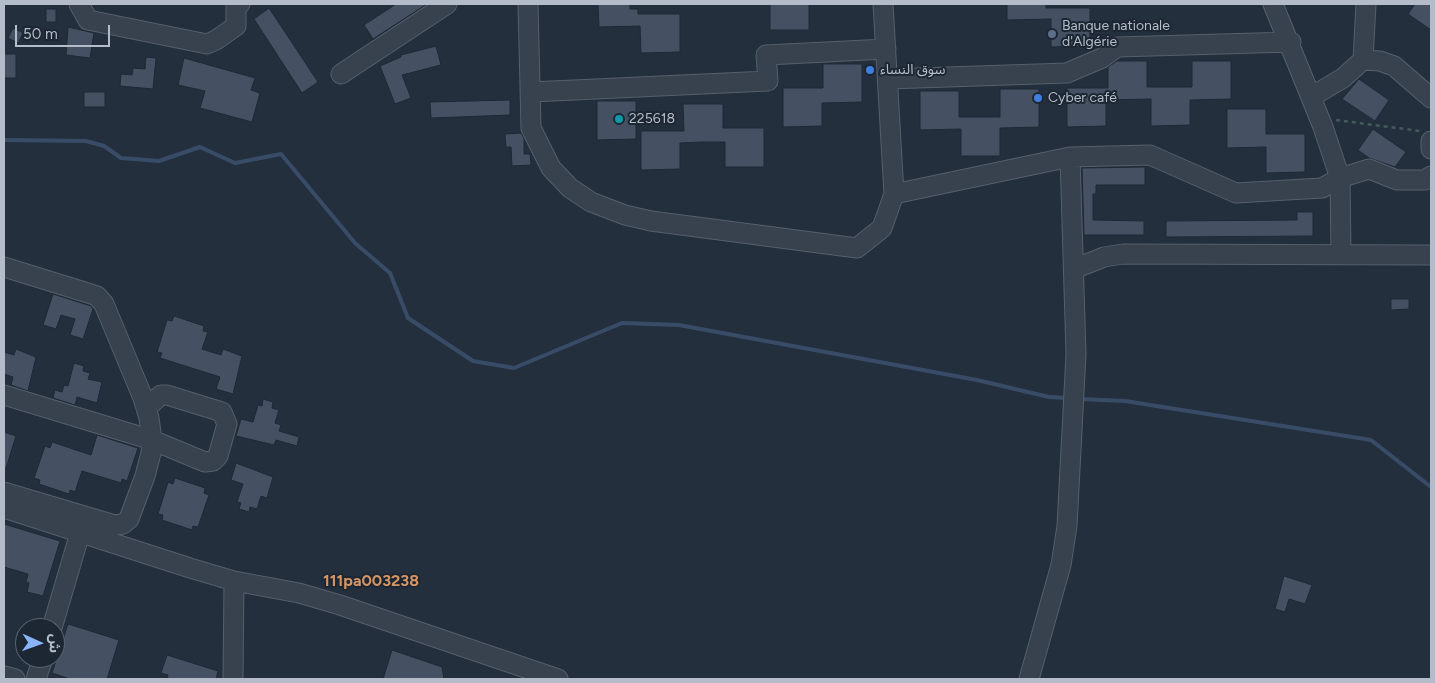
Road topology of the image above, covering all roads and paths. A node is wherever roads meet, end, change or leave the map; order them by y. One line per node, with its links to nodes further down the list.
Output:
1 (79, 4): 2 (street)
2 (240, 4)
3 (447, 4): 11 (street)
4 (528, 4): 13 (street)
5 (883, 4): 9 (street)
6 (1273, 4): 8 (street)
7 (1366, 4): 10 (street)
8 (1291, 42): 12 (street); 14 (street)
9 (886, 49): 12 (street); 13 (street)
10 (1363, 60): 14 (street); 15 (street)
11 (341, 74)
12 (888, 80): 22 (street)
13 (531, 92): 22 (street)
14 (1311, 97): 16 (street)
15 (1431, 98)
16 (1320, 118): 17 (path); 21 (street)
17 (1427, 136): 18 (street)
18 (1431, 149)
19 (1070, 156): 21 (street); 22 (street); 26 (street)
20 (1431, 176): 21 (street)
21 (1340, 178): 23 (street)
22 (894, 194)
23 (1341, 254): 24 (street); 26 (street)
24 (1431, 255)
25 (4, 267): 28 (street)
26 (1074, 269): 40 (street)
27 (4, 395): 29 (street)
28 (146, 408): 29 (street); 29 (street)
29 (152, 440): 30 (street)
30 (4, 492)
31 (4, 508): 32 (street)
32 (80, 533): 33 (street); 34 (street)
33 (234, 581): 35 (street); 38 (street)
34 (55, 618)
35 (523, 674): 39 (street)
36 (4, 676): 37 (street)
37 (15, 679)
38 (233, 679)
39 (558, 679)
40 (1029, 679)

